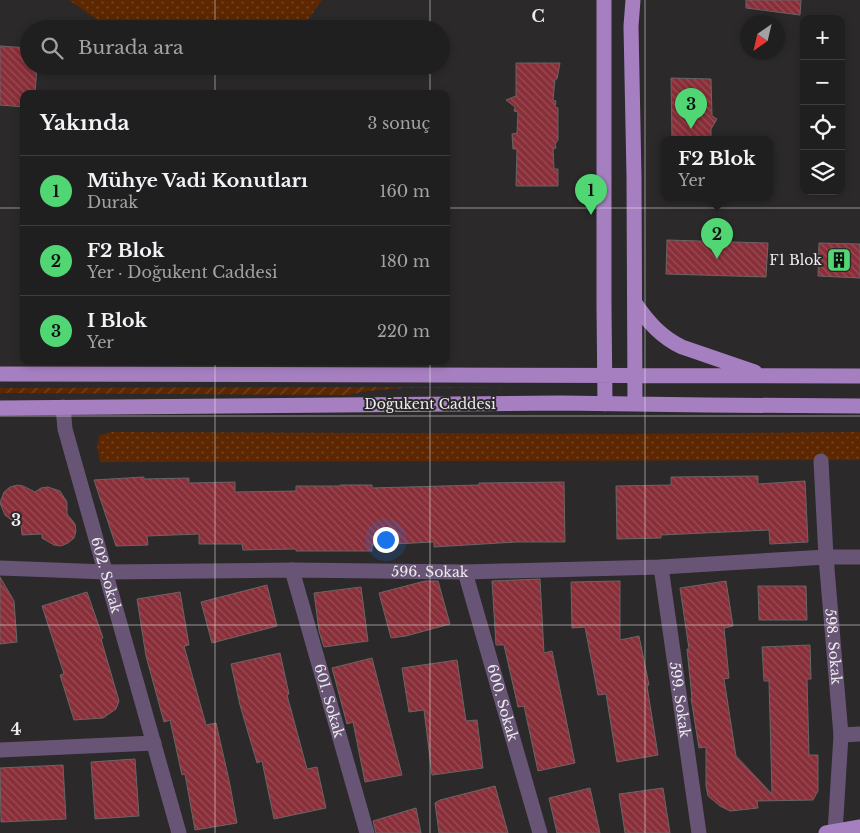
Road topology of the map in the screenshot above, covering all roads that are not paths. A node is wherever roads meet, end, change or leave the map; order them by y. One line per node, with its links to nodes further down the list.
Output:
1 (604, 0): 5 (main road)
2 (633, 0): 3 (main road)
3 (635, 303): 6 (main road); 8 (main road)
4 (0, 374): 5 (main road, Doğukent Caddesi)
5 (605, 376): 6 (main road, Doğukent Caddesi); 9 (main road)
6 (634, 376): 8 (main road, Doğukent Caddesi); 10 (main road)
7 (860, 376): 8 (main road, Doğukent Caddesi)
8 (768, 377)
9 (605, 404): 10 (main road, Doğukent Caddesi); 12 (main road, Doğukent Caddesi)
10 (635, 404): 11 (main road, Doğukent Caddesi)
11 (860, 406)
12 (63, 407): 13 (main road, Doğukent Caddesi); 20 (street, 602. Sokak)
13 (0, 408)
14 (821, 461): 15 (street, 598. Sokak)
15 (826, 557): 16 (street, 596. Sokak); 17 (street, 596. Sokak); 23 (street, 598. Sokak)
16 (860, 557)
17 (661, 566): 21 (street, 596. Sokak); 31 (street, 599. Sokak)
18 (0, 568): 20 (street, 596. Sokak)
19 (292, 570): 20 (street, 596. Sokak); 21 (street, 596. Sokak); 29 (street, 601. Sokak)
20 (106, 572): 24 (street, 602. Sokak)
21 (465, 572): 30 (street, 600. Sokak)
22 (860, 734): 23 (street)
23 (841, 735): 27 (street, 598. Sokak)
24 (154, 743): 25 (street); 28 (street, 602. Sokak)
25 (0, 750)
26 (860, 827): 27 (main road)
27 (832, 832)
28 (179, 833)
29 (368, 833)
30 (540, 833)
31 (699, 833)

